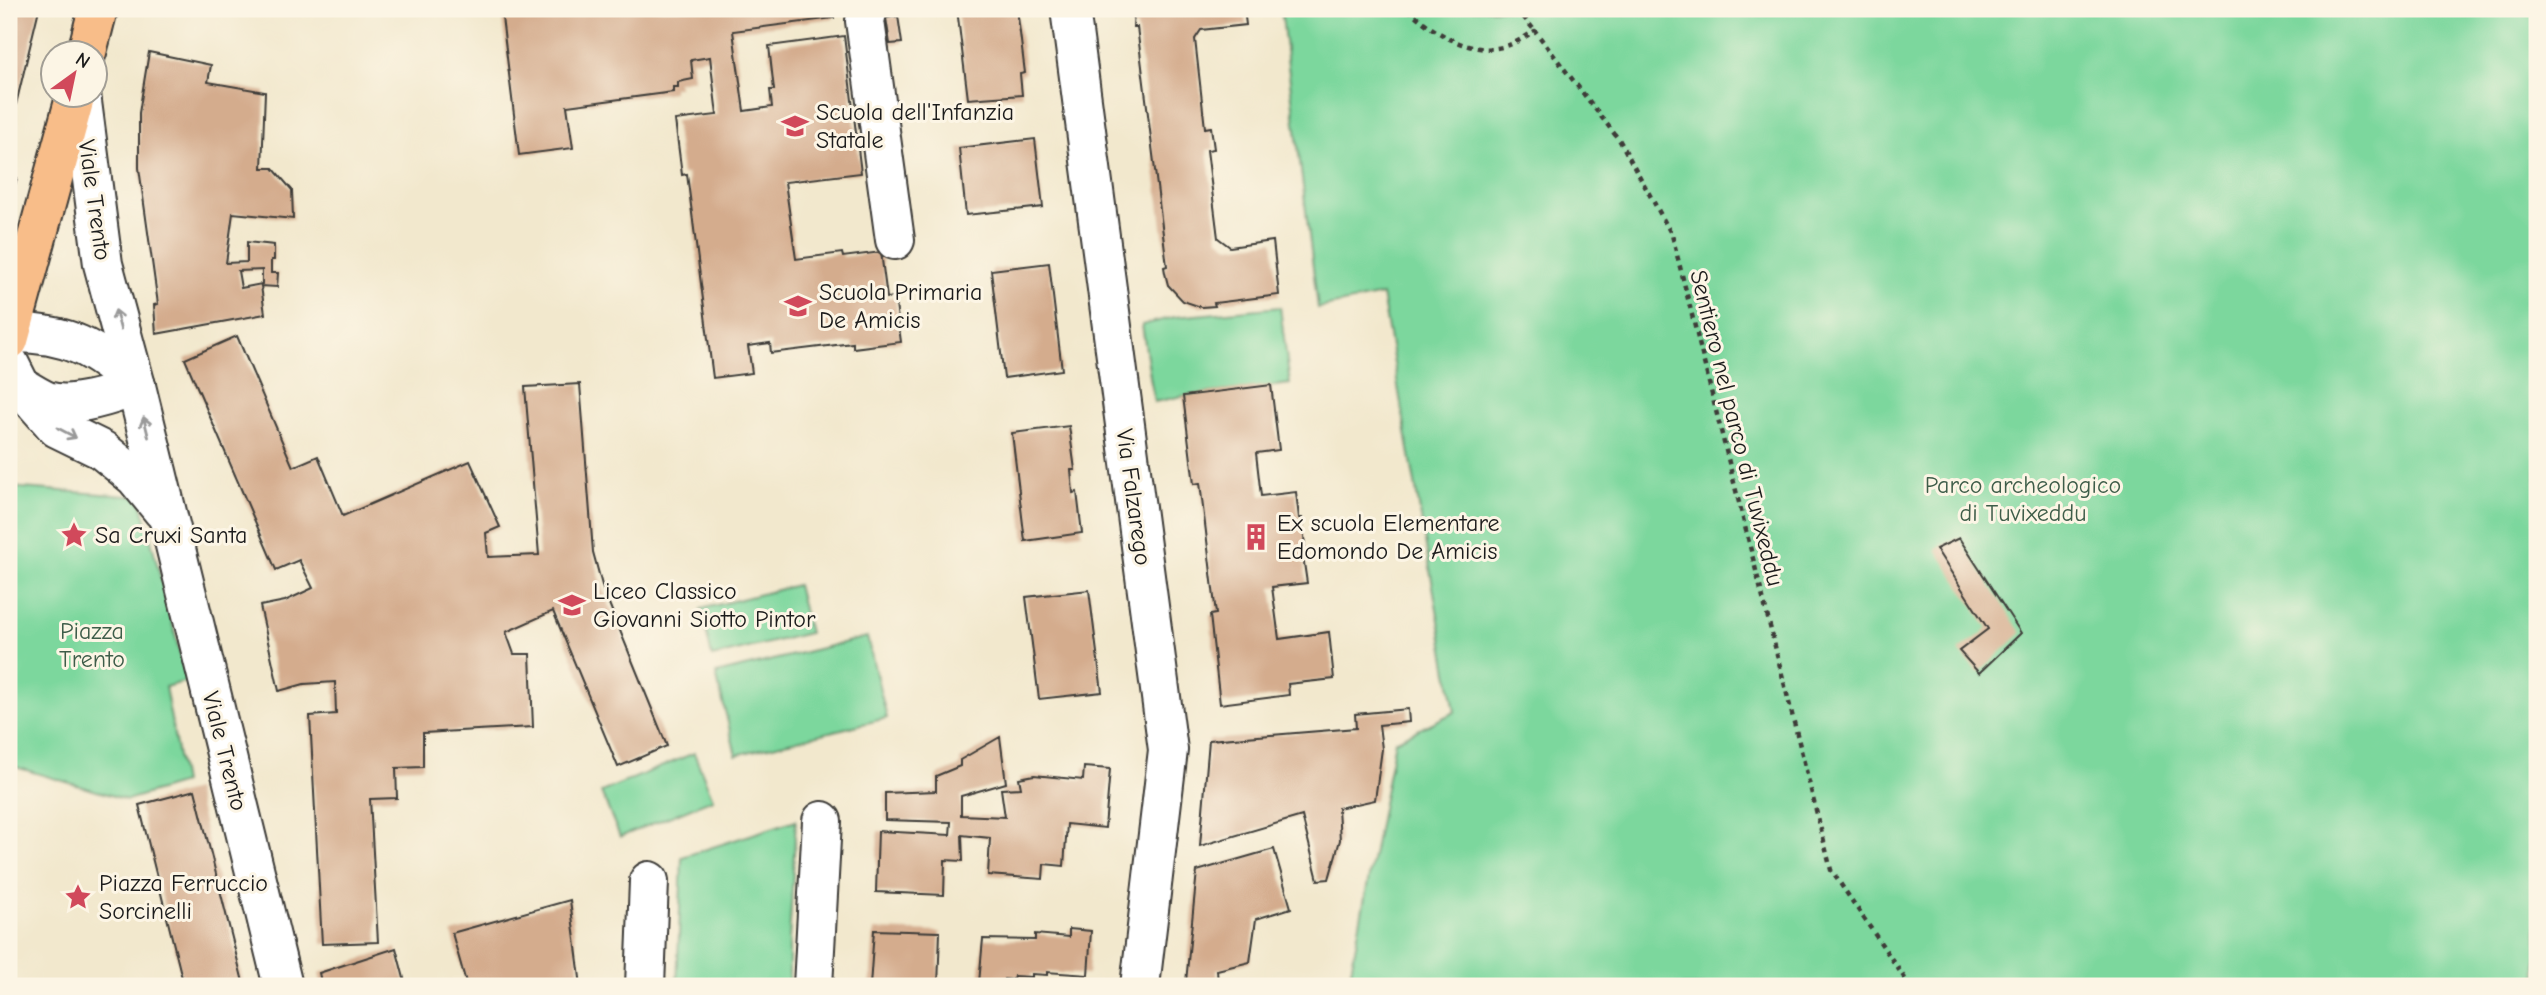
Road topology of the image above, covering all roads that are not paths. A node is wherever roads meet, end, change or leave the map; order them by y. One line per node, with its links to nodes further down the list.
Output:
1 (98, 9): 4 (main road)
2 (868, 9): 7 (street)
3 (1070, 9): 16 (street, Via Falzarego)
4 (91, 38)
5 (75, 108): 8 (main road)
6 (81, 108): 9 (street, Viale Trento, one-way to 6)
7 (895, 240)
8 (12, 356): 9 (street); 9 (street); 10 (street, Viale Trento, one-way to 10)
9 (136, 386): 10 (street, Viale Trento, one-way to 9)
10 (168, 516): 13 (street, Viale Trento)
11 (822, 821): 15 (street)
12 (649, 881): 14 (street)
13 (283, 986)
14 (645, 986)
15 (813, 986)
16 (1140, 986)

